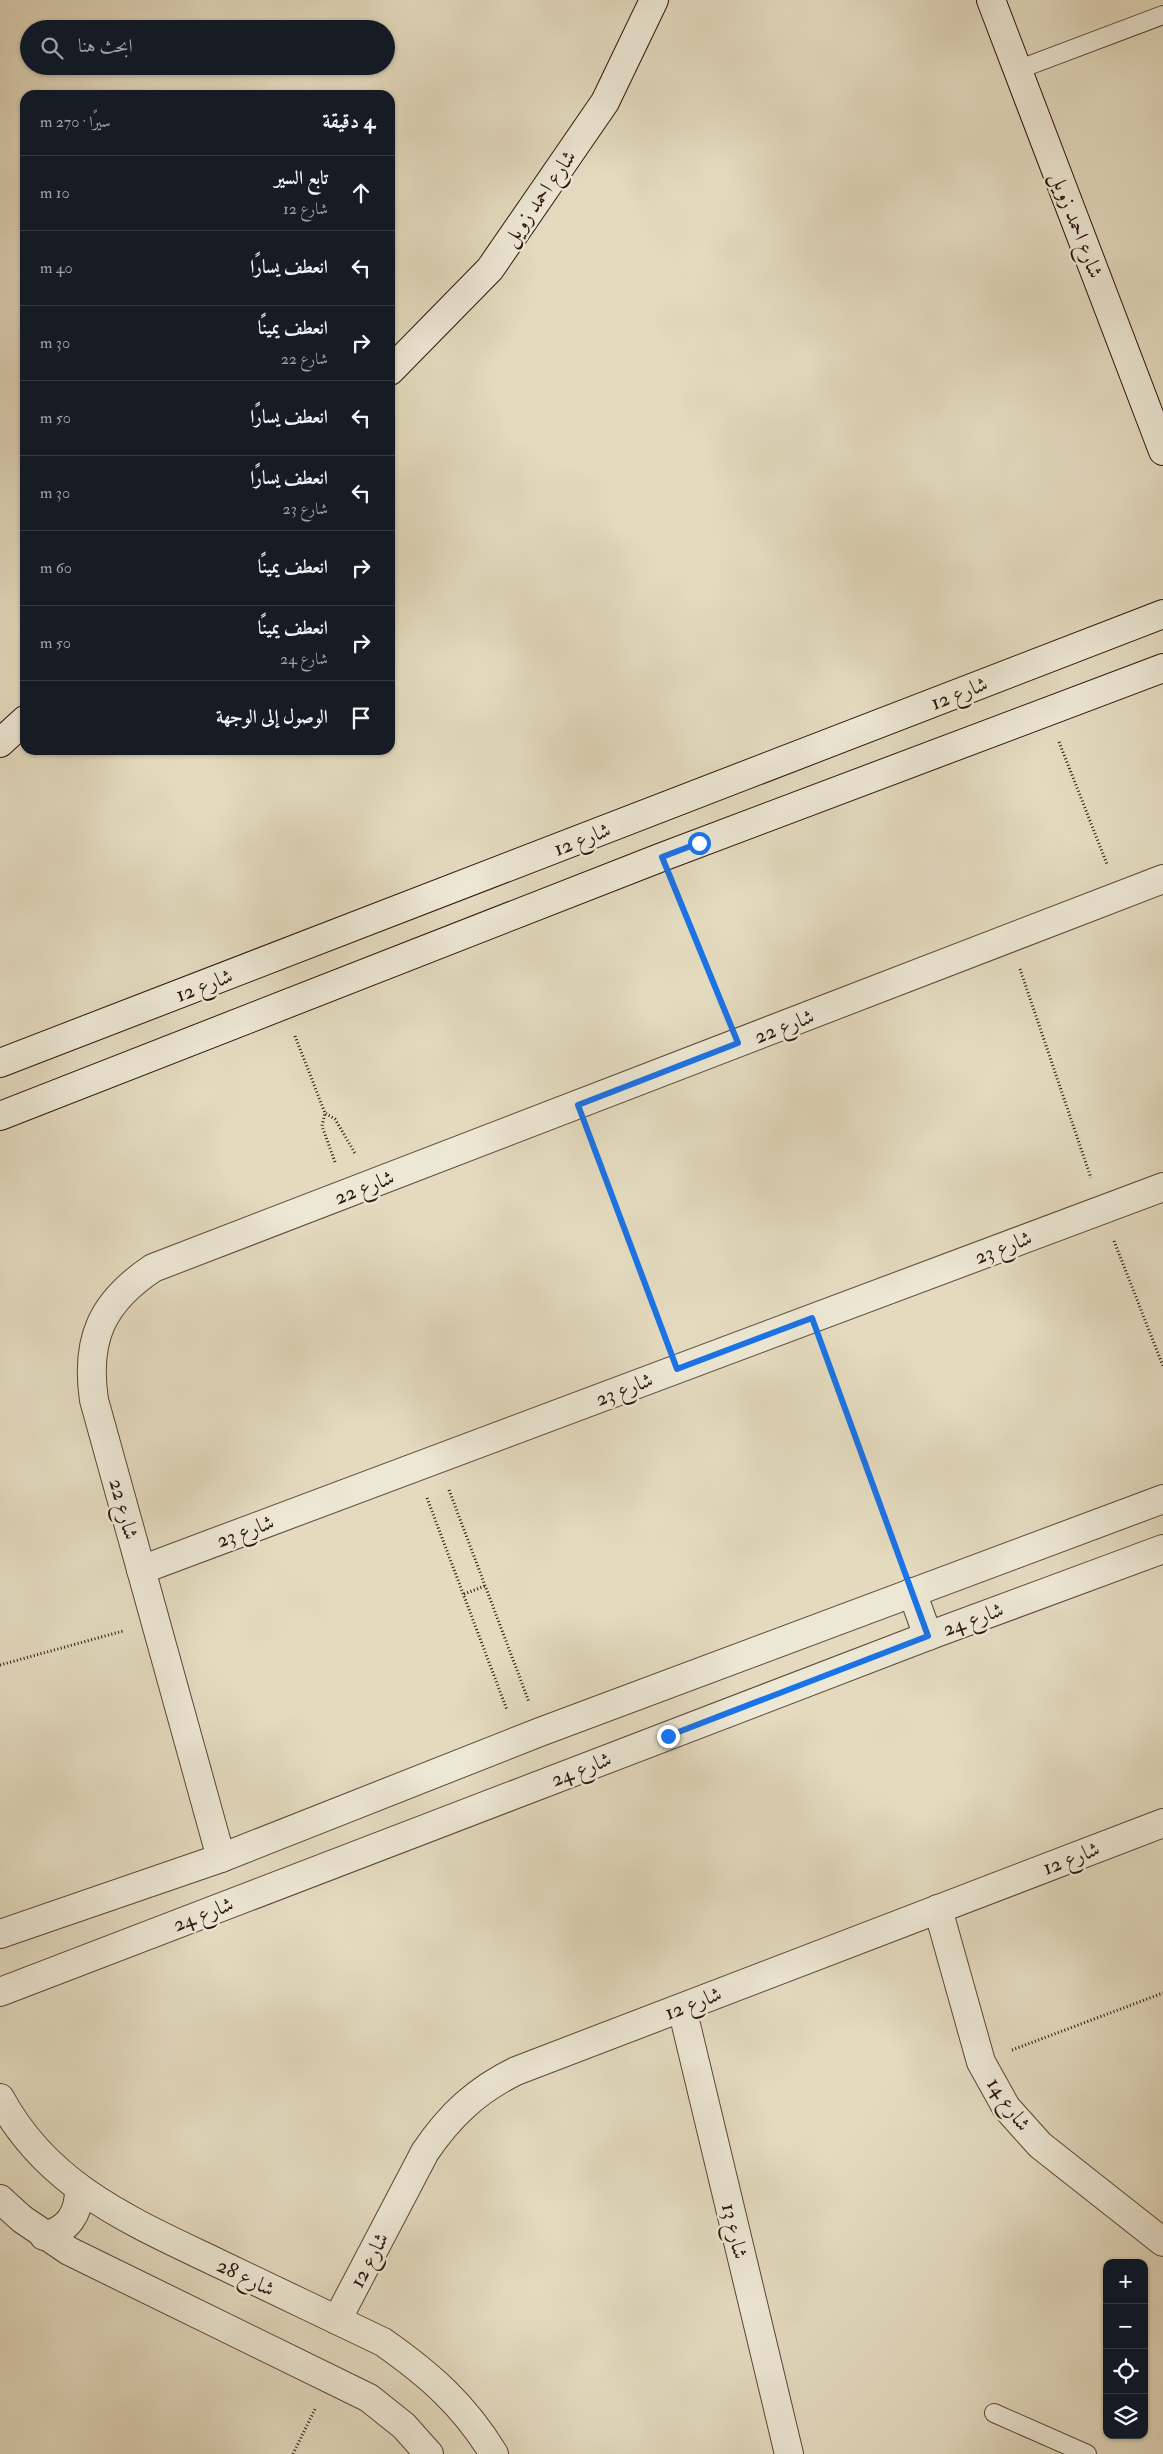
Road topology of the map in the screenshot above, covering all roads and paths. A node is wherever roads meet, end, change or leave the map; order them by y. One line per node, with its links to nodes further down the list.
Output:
1 (654, 0): 5 (street, شارع احمد زويل)
2 (991, 0): 4 (street, شارع احمد زويل)
3 (1163, 15): 4 (lane)
4 (1017, 70): 6 (street, شارع احمد زويل)
5 (395, 365)
6 (1163, 451)
7 (1163, 614): 18 (street, شارع 12)
8 (1163, 668): 9 (street)
9 (1046, 712): 12 (street); 14 (path)
10 (20, 724): 11 (street)
11 (0, 742)
12 (662, 857): 16 (street); 17 (path)
13 (1163, 879): 14 (street, شارع 22)
14 (1120, 896): 15 (street, شارع 22)
15 (1010, 938): 17 (street, شارع 22); 25 (path)
16 (283, 1005): 20 (path); 21 (street)
17 (738, 1043): 19 (street, شارع 22)
18 (0, 1063)
19 (578, 1105): 22 (street, شارع 22); 28 (path)
20 (325, 1113): 22 (path); 24 (path)
21 (0, 1116)
22 (373, 1184): 24 (street, شارع 22)
23 (1163, 1187): 25 (street, شارع 23)
24 (345, 1194): 32 (street, شارع 22)
25 (1102, 1210): 26 (street, شارع 23); 27 (path)
26 (812, 1318): 28 (street, شارع 23); 34 (path)
27 (1163, 1366)
28 (677, 1369): 29 (street, شارع 23)
29 (426, 1463): 32 (street, شارع 23); 33 (path); 35 (path)
30 (1163, 1499): 34 (street)
31 (1163, 1549): 37 (street, شارع 24)
32 (141, 1570): 36 (street, شارع 22)
33 (485, 1586): 35 (path); 39 (path)
34 (912, 1592): 37 (street); 39 (street)
35 (464, 1594): 39 (path)
36 (155, 1622): 38 (path); 41 (street, شارع 22)
37 (928, 1636): 44 (street, شارع 24)
38 (0, 1665)
39 (529, 1736): 41 (street)
40 (1163, 1823): 42 (street, شارع 12)
41 (221, 1858): 43 (street)
42 (938, 1909): 46 (street, شارع 12); 47 (street, شارع 14)
43 (0, 1934)
44 (0, 1992)
45 (1163, 1993): 47 (path)
46 (682, 2008): 54 (street, شارع 12); 60 (street, شارع 13)
47 (981, 2062): 53 (street, شارع 14)
48 (0, 2098): 49 (street, شارع 28)
49 (11, 2134): 50 (street, شارع 28)
50 (80, 2190): 52 (street); 54 (street, شارع 28)
51 (0, 2200): 52 (street)
52 (44, 2236): 55 (street)
53 (1163, 2242)
54 (337, 2320): 59 (street, شارع 28)
55 (330, 2377): 57 (path); 58 (street)
56 (994, 2413): 61 (lane)
57 (293, 2454)
58 (429, 2454)
59 (494, 2454)
60 (789, 2454)
61 (1087, 2454)

